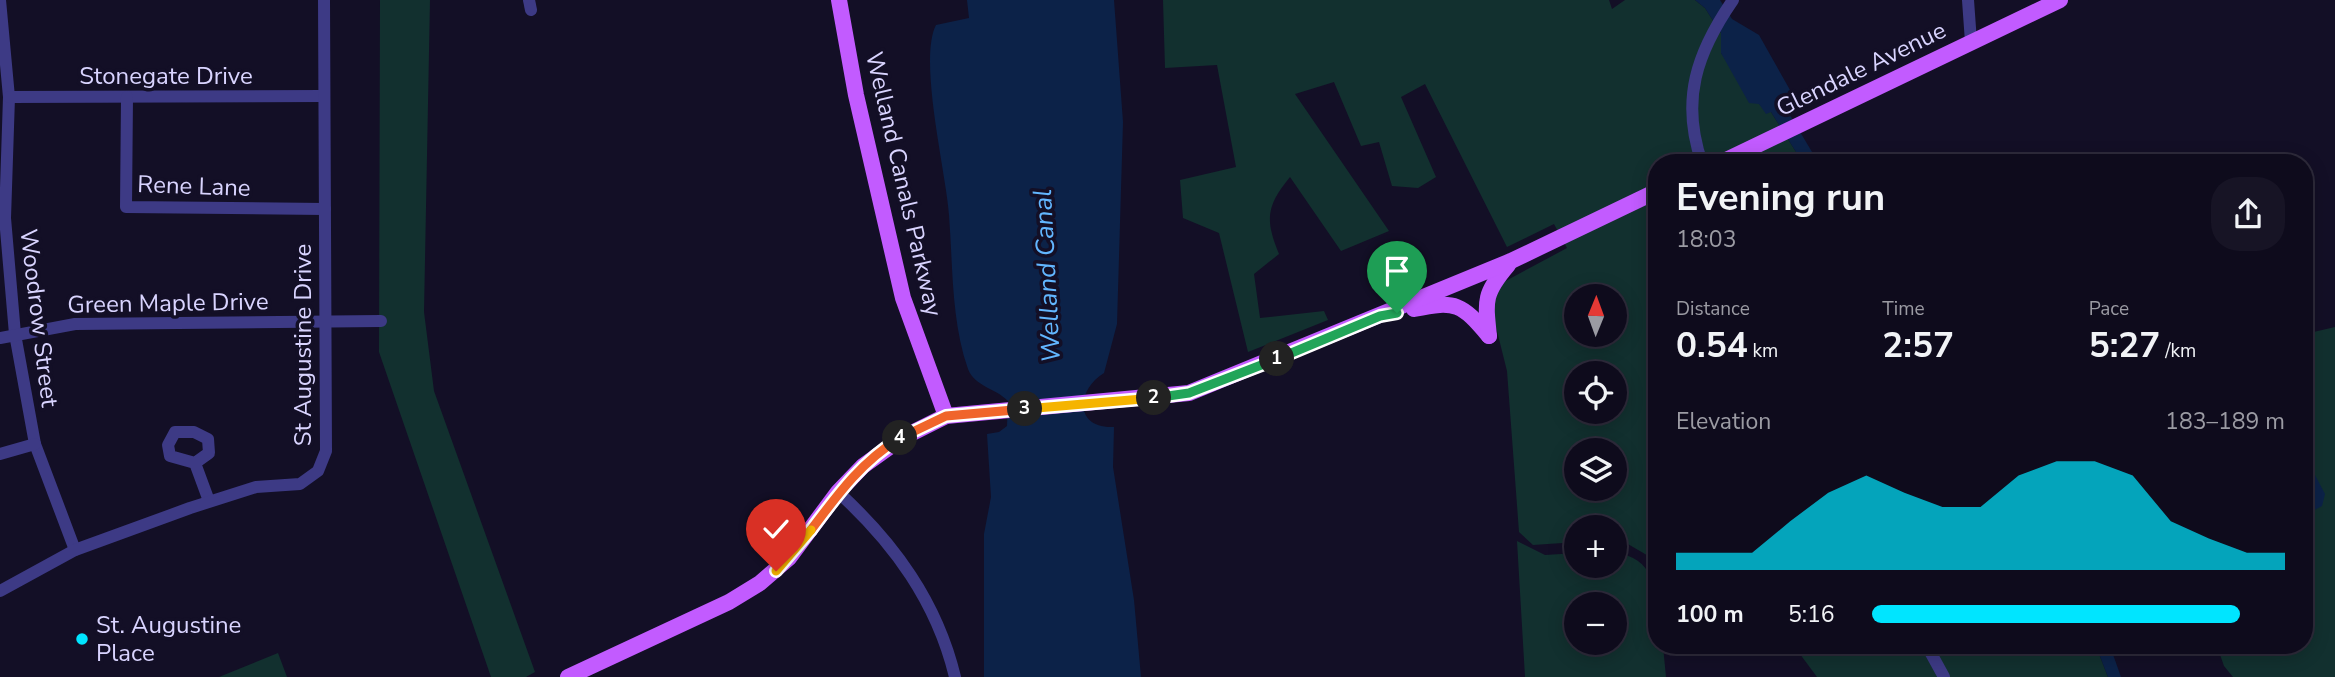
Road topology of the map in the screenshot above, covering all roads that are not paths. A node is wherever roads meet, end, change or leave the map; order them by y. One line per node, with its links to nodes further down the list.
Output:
1 (0, 0): 9 (street, Woodrow Street)
2 (324, 0): 8 (street, St Augustine Drive)
3 (839, 0): 22 (main road, Welland Canals Parkway)
4 (1733, 0): 11 (street)
5 (1969, 0): 7 (street)
6 (2060, 0): 7 (main road, Glendale Avenue)
7 (1971, 42): 12 (main road, Glendale Avenue)
8 (323, 96): 10 (street, Stonegate Drive); 14 (street, St Augustine Drive)
9 (9, 97): 10 (street, Stonegate Drive); 15 (street, Woodrow Street)
10 (127, 97): 14 (street, Rene Lane)
11 (1699, 154)
12 (1738, 154)
13 (1648, 195): 16 (main road)
14 (324, 208): 18 (street, St Augustine Drive)
15 (3, 219): 20 (street, Woodrow Street)
16 (1511, 261): 17 (main road); 17 (main road)
17 (1380, 316): 22 (main road)
18 (324, 321): 19 (street, Green Maple Drive); 20 (street, Green Maple Drive); 27 (street, St Augustine Drive)
19 (381, 321)
20 (15, 334): 21 (street, Green Maple Drive); 23 (street, Woodrow Street)
21 (0, 338)
22 (946, 416): 26 (main road)
23 (35, 444): 24 (street); 28 (street, Woodrow Street)
24 (0, 454)
25 (195, 463): 27 (street)
26 (838, 492): 31 (main road); 32 (street)
27 (209, 501): 28 (street, St Augustine Drive)
28 (75, 550): 29 (street, St Augustine Drive)
29 (0, 591)
30 (1931, 654): 33 (street)
31 (568, 677)
32 (955, 677)
33 (1944, 677)

